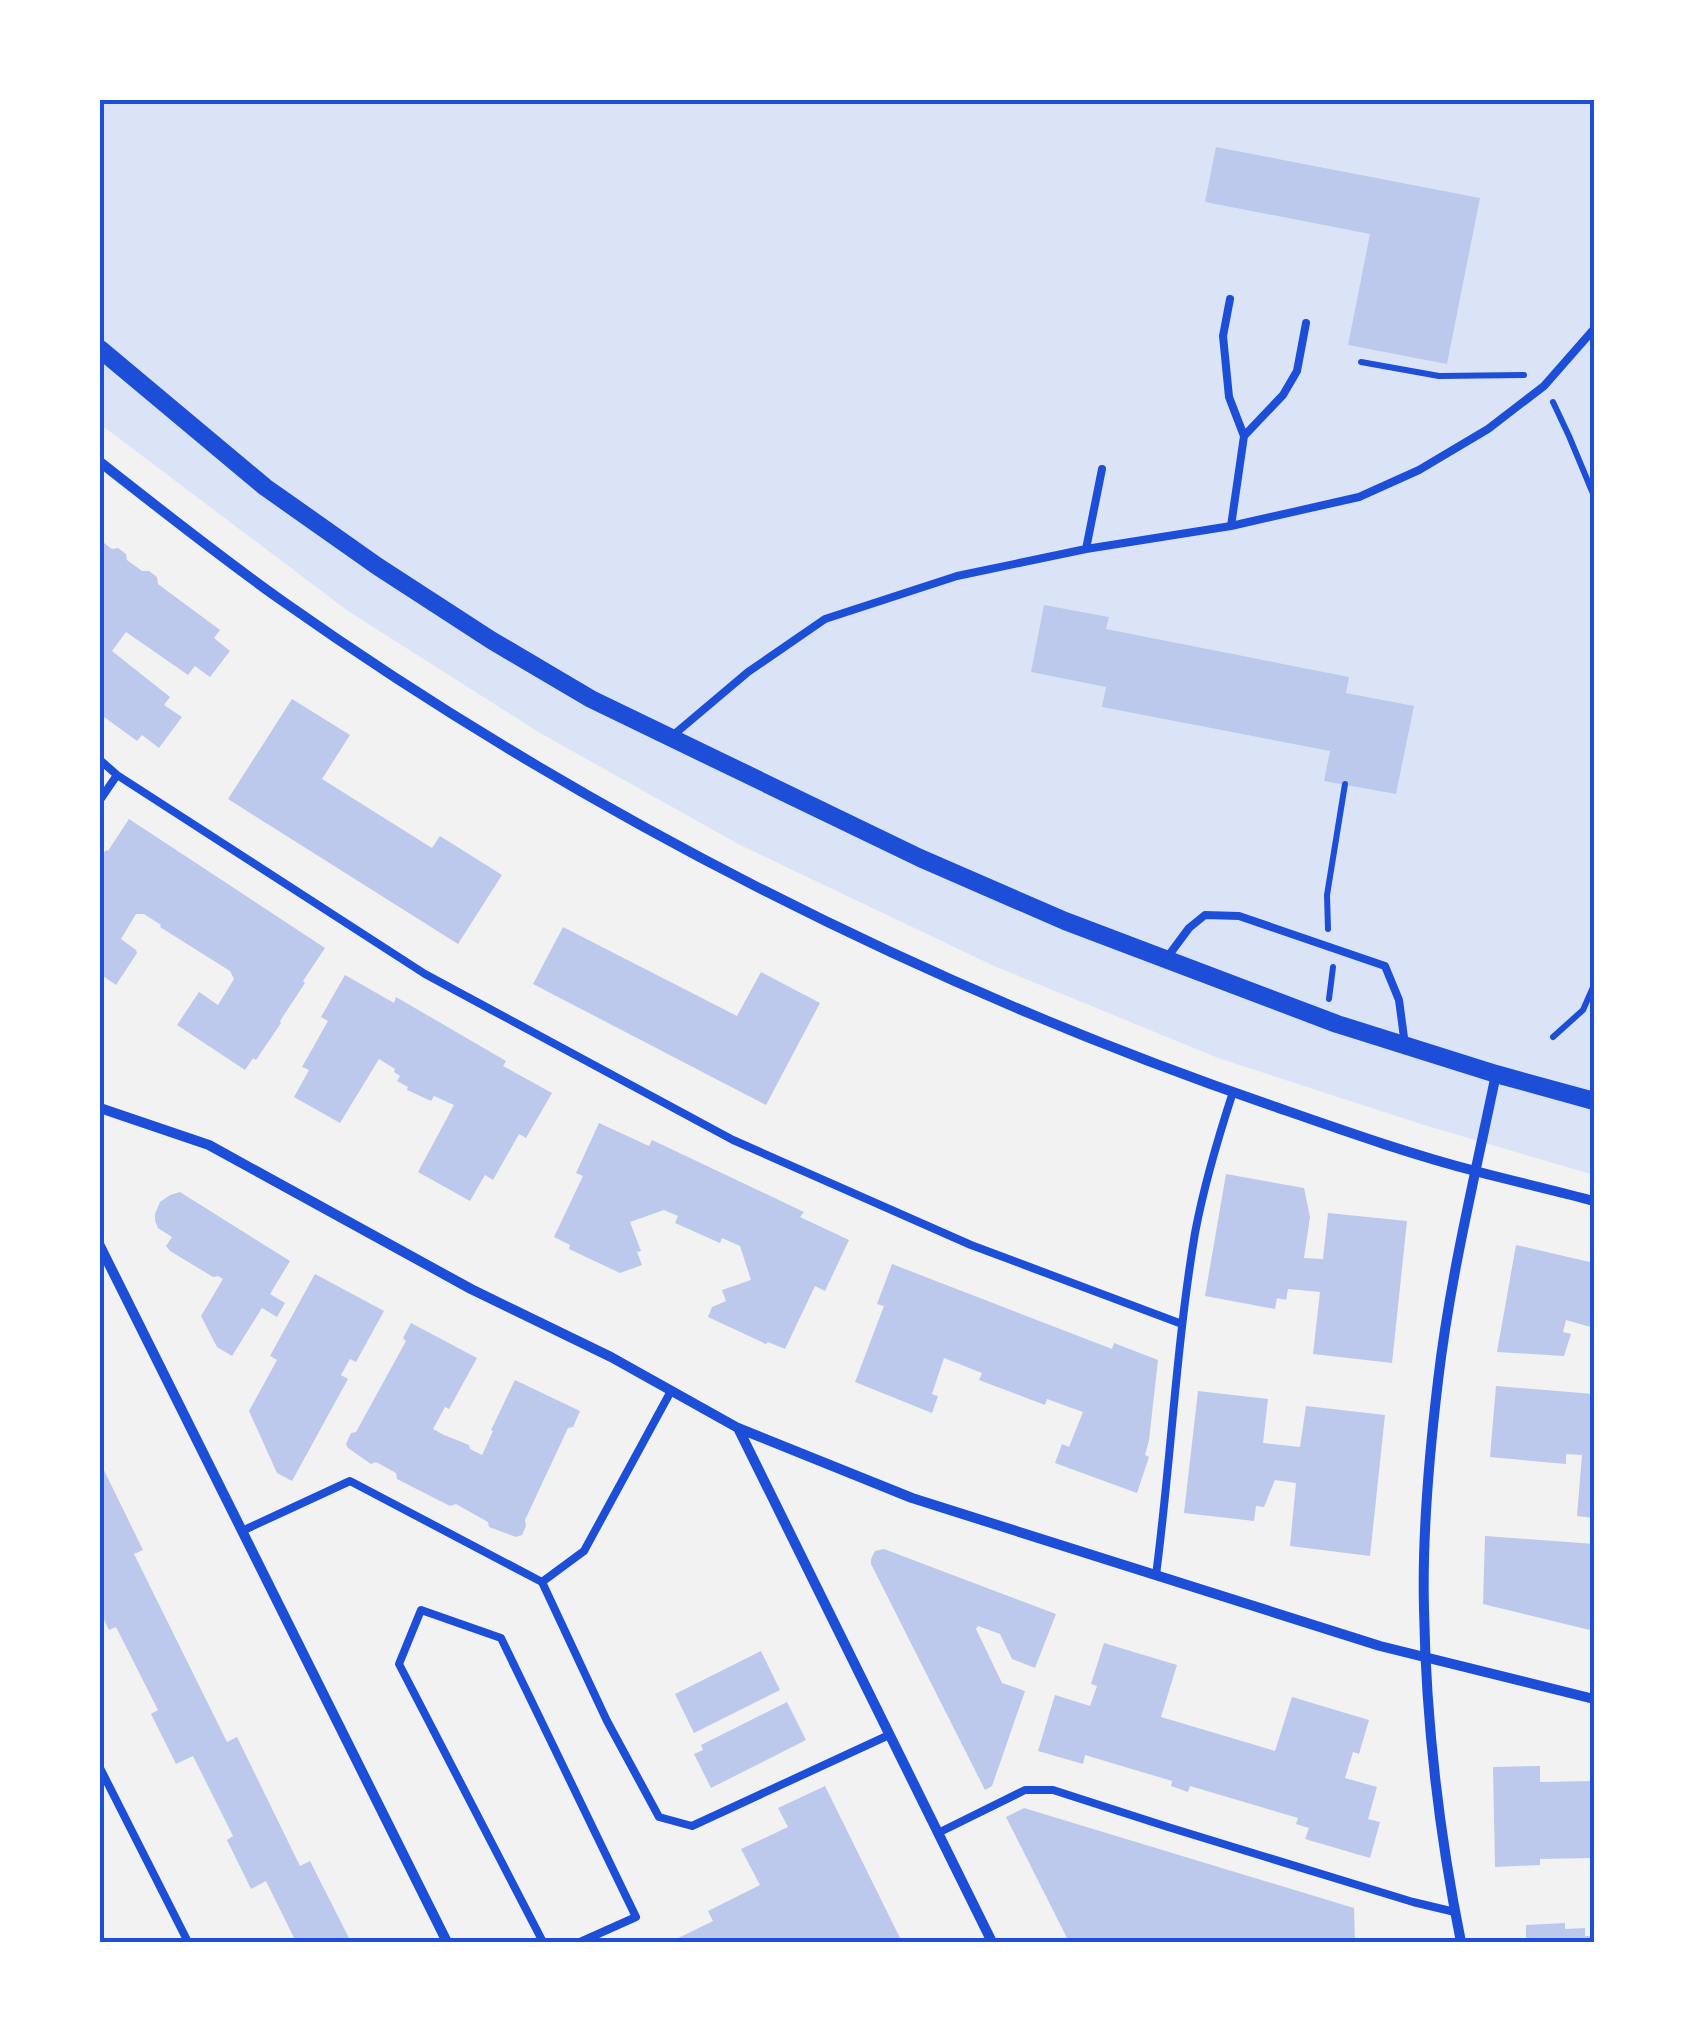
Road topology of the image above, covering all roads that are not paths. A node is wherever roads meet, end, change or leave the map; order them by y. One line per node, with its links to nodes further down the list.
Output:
1 (1230, 299): 5 (lane)
2 (1306, 323): 5 (lane)
3 (1594, 329): 8 (lane)
4 (100, 348): 10 (street)
5 (1244, 436): 8 (lane)
6 (100, 462): 17 (street)
7 (1102, 469): 9 (lane)
8 (1231, 526): 9 (lane)
9 (1086, 549): 10 (lane)
10 (671, 737): 14 (street)
11 (100, 760): 12 (lane)
12 (118, 776): 13 (lane); 23 (lane)
13 (100, 800)
14 (1165, 960): 15 (street); 15 (lane)
15 (1405, 1046): 16 (street)
16 (1496, 1074): 18 (street); 20 (street)
17 (1233, 1092): 20 (street); 23 (lane)
18 (1594, 1101)
19 (100, 1108): 24 (street)
20 (1476, 1172): 21 (street); 29 (street)
21 (1594, 1201)
22 (100, 1246): 26 (street)
23 (1182, 1324): 27 (lane)
24 (671, 1391): 25 (street); 28 (lane)
25 (738, 1428): 27 (street); 31 (street)
26 (242, 1531): 28 (lane); 36 (street)
27 (1156, 1575): 29 (street)
28 (542, 1582): 31 (lane)
29 (1426, 1658): 30 (street); 34 (street)
30 (1594, 1699)
31 (889, 1736): 33 (street)
32 (100, 1768): 35 (lane)
33 (938, 1833): 34 (lane); 39 (street)
34 (1455, 1912): 40 (street)
35 (188, 1942)
36 (447, 1942)
37 (543, 1942): 38 (lane)
38 (580, 1942)
39 (992, 1942)
40 (1461, 1942)

